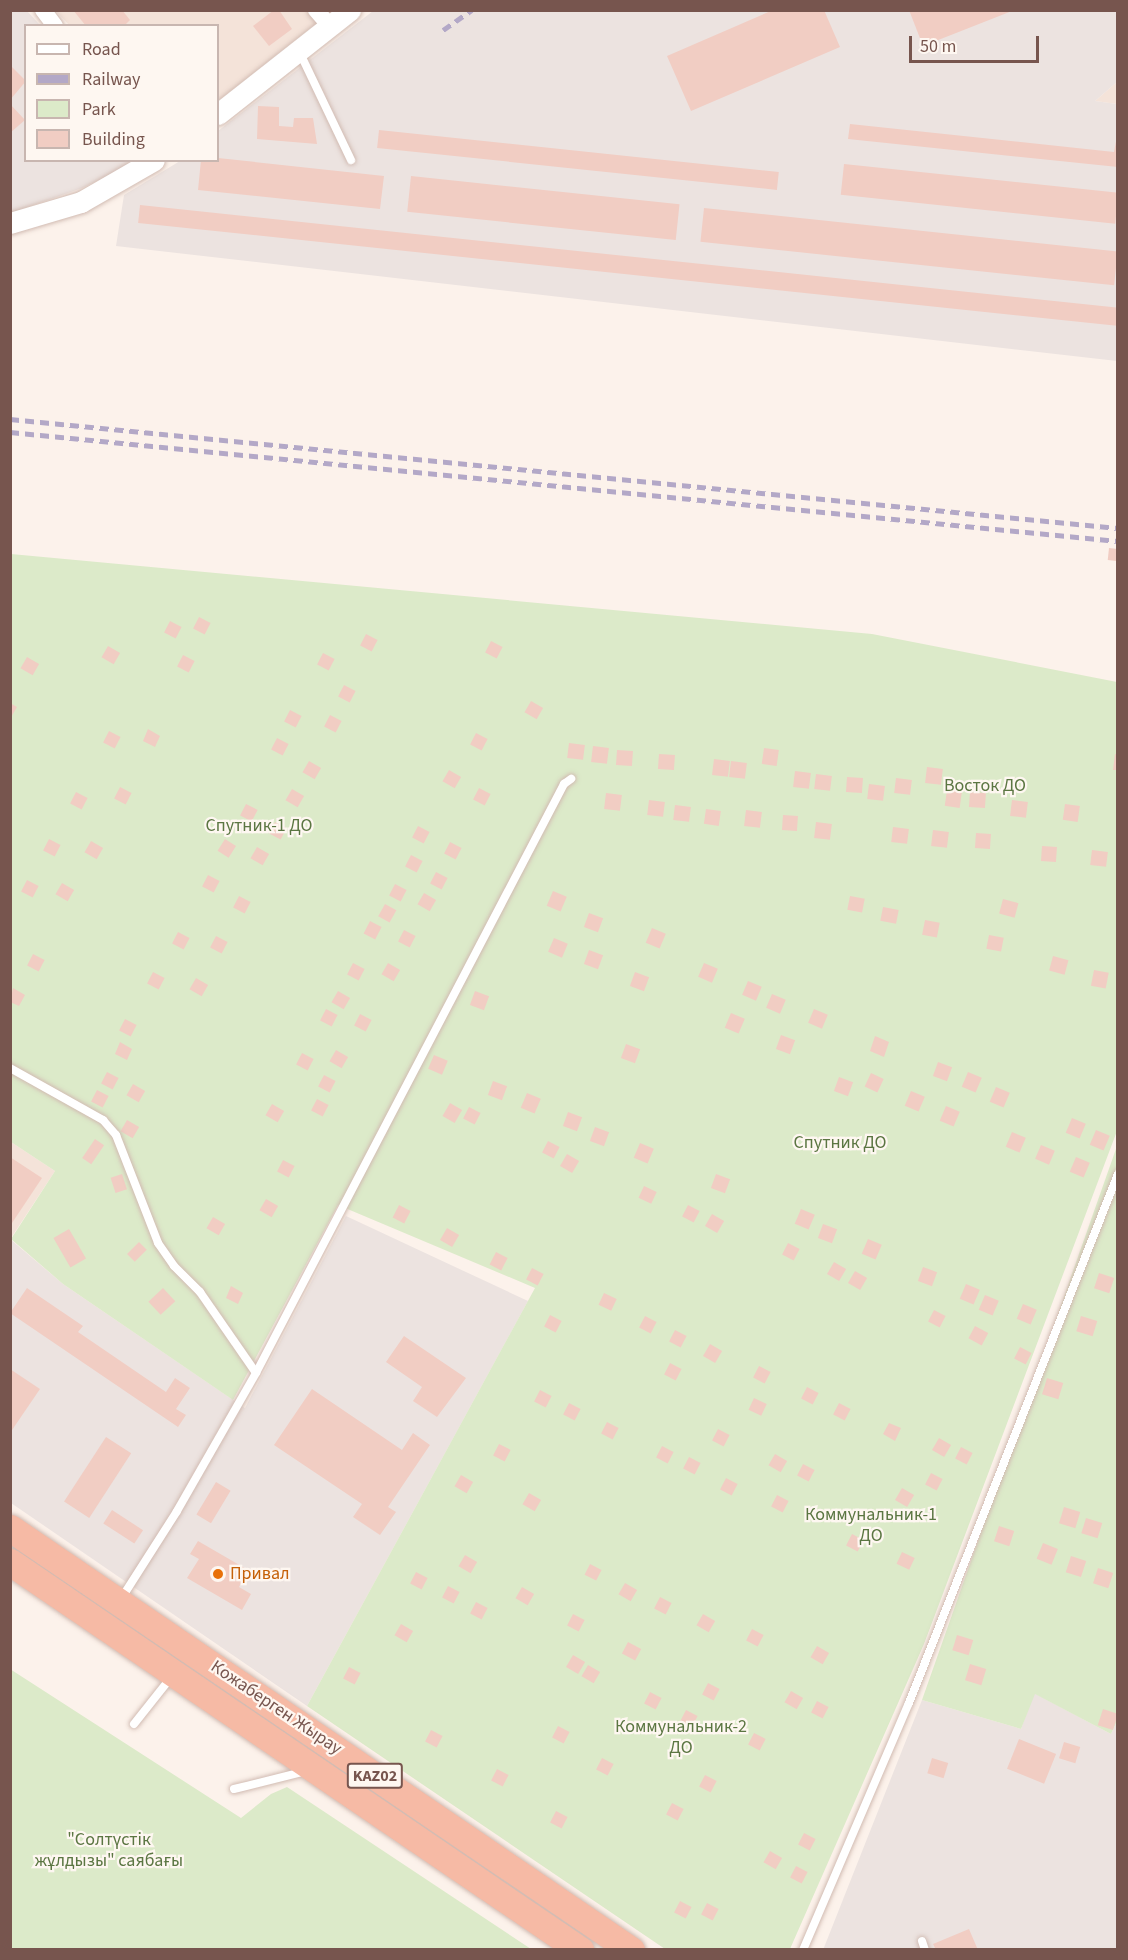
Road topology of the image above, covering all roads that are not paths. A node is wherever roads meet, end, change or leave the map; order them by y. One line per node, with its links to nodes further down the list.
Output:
1 (43, 10): 4 (street)
2 (350, 10): 3 (street)
3 (323, 18): 5 (street)
4 (54, 24)
5 (299, 50): 6 (street); 7 (lane)
6 (219, 113)
7 (351, 160)
8 (151, 162): 9 (street)
9 (10, 223)
10 (571, 779): 13 (lane)
11 (10, 1068): 13 (lane)
12 (1118, 1174): 23 (lane)
13 (256, 1373): 16 (lane)
14 (10, 1528): 16 (highway, Кожаберген Жырау / KAZ02)
15 (10, 1562): 17 (highway, Кожаберген Жырау / KAZ02)
16 (119, 1602): 22 (highway, Кожаберген Жырау / KAZ02)
17 (174, 1673): 18 (lane); 19 (highway, Кожаберген Жырау / KAZ02)
18 (134, 1724)
19 (316, 1769): 20 (lane); 21 (highway, Кожаберген Жырау / KAZ02)
20 (234, 1789)
21 (579, 1949)
22 (631, 1950)
23 (803, 1950)

